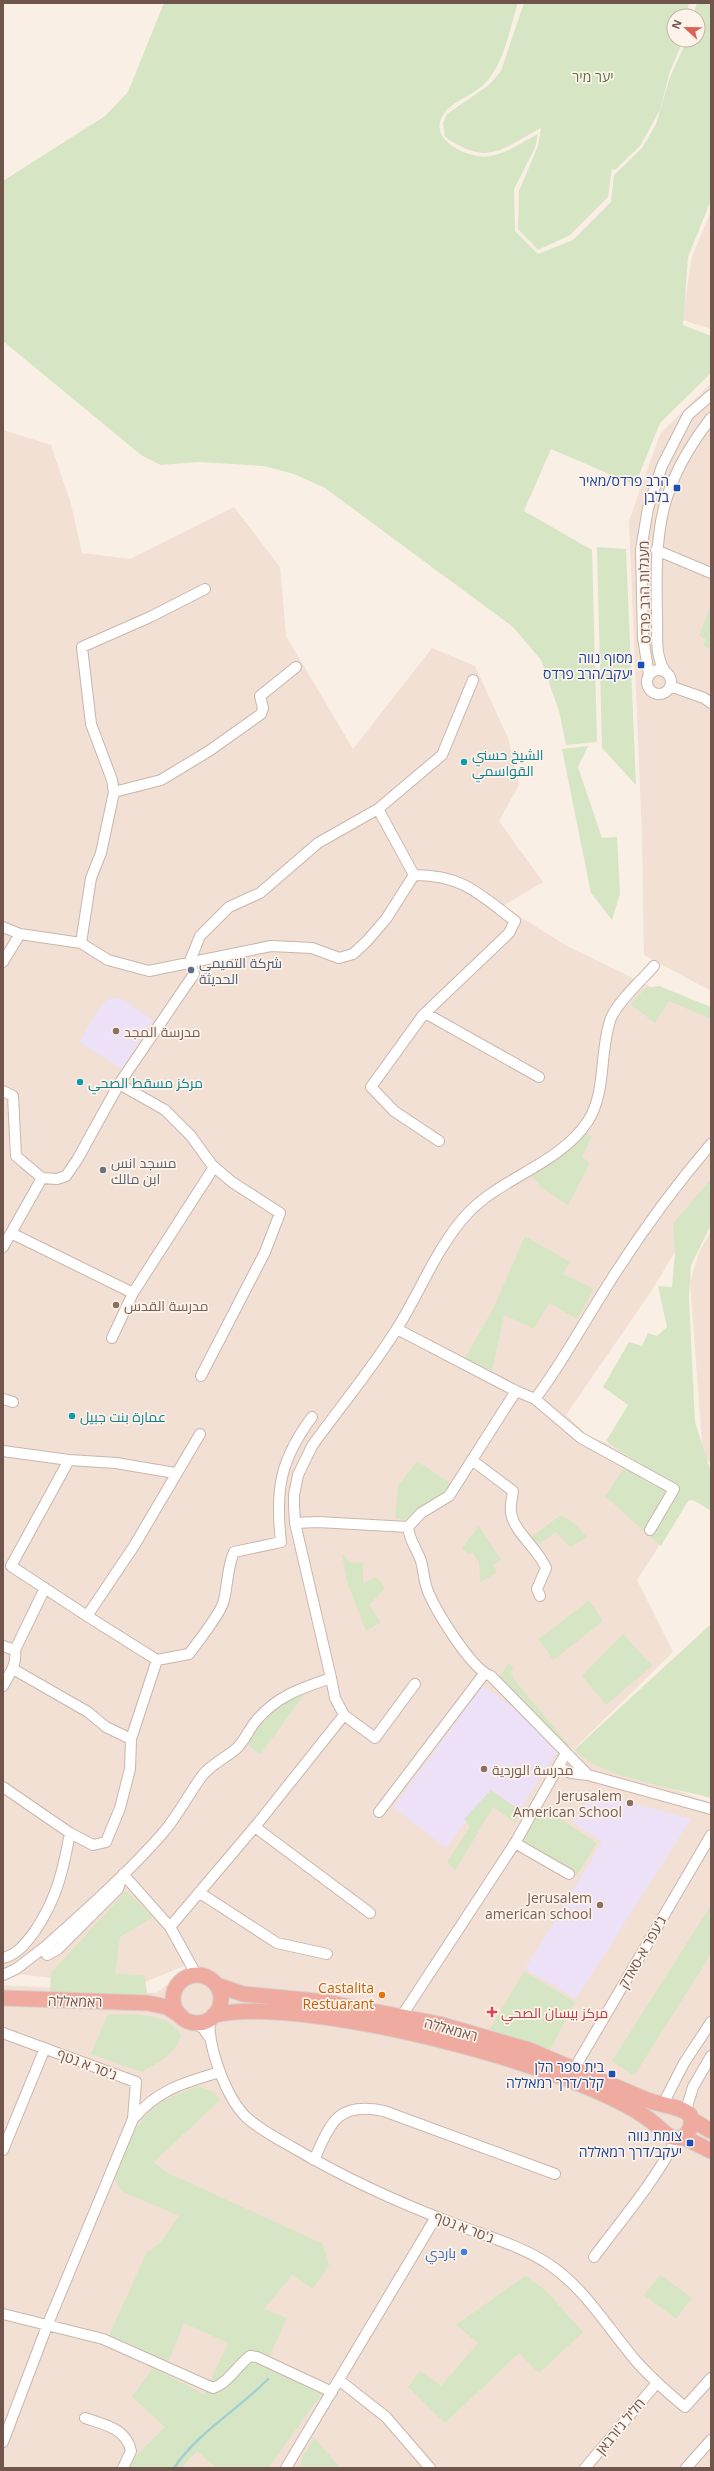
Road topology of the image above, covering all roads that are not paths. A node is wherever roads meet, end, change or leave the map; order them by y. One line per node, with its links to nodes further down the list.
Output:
1 (711, 395): 2 (street)
2 (693, 411): 3 (street); 4 (street)
3 (686, 422): 4 (street); 10 (street, מעגלות הרב פרדס)
4 (707, 425): 5 (street, מעגלות הרב פרדס)
5 (656, 550): 6 (street); 9 (street, מעגלות הרב פרדס)
6 (711, 573)
7 (205, 589): 14 (street)
8 (296, 667): 14 (street)
9 (664, 671): 10 (street); 12 (street)
10 (649, 675): 12 (street)
11 (473, 680): 15 (street)
12 (670, 686): 13 (street)
13 (709, 701)
14 (114, 792): 19 (street)
15 (378, 809): 16 (street); 20 (street)
16 (414, 875): 20 (street); 23 (street)
17 (3, 926): 18 (street)
18 (20, 934): 19 (street); 21 (street)
19 (81, 943): 20 (street)
20 (190, 961): 25 (street)
21 (3, 962)
22 (654, 966): 34 (street)
23 (425, 1013): 24 (street); 27 (street)
24 (539, 1077)
25 (119, 1084): 29 (street); 30 (street)
26 (3, 1091): 30 (street)
27 (439, 1141)
28 (711, 1144): 38 (street)
29 (214, 1167): 33 (street); 36 (street)
30 (42, 1178): 31 (street)
31 (11, 1233): 32 (street); 33 (street)
32 (3, 1247)
33 (133, 1293): 35 (street)
34 (397, 1329): 37 (street); 45 (street)
35 (112, 1338)
36 (201, 1376)
37 (516, 1391): 38 (street); 43 (street)
38 (535, 1399): 47 (street)
39 (312, 1417): 54 (street)
40 (200, 1434): 44 (street)
41 (3, 1451): 42 (street)
42 (69, 1460): 44 (street); 48 (street)
43 (473, 1461): 46 (street); 50 (street)
44 (175, 1473): 51 (street)
45 (295, 1523): 46 (street); 57 (street)
46 (408, 1527): 56 (street)
47 (650, 1530)
48 (7, 1564): 49 (street)
49 (45, 1588): 51 (street); 53 (street)
50 (540, 1596)
51 (86, 1616): 54 (street)
52 (3, 1646): 53 (street)
53 (15, 1650): 55 (street)
54 (157, 1660): 61 (street)
55 (13, 1669): 59 (street); 61 (street)
56 (484, 1674): 62 (street); 67 (street)
57 (331, 1678): 60 (street); 72 (street)
58 (415, 1684): 60 (street)
59 (3, 1686)
60 (344, 1715): 68 (street)
61 (131, 1739): 69 (street)
62 (566, 1753): 63 (street); 64 (street)
63 (558, 1767): 64 (street); 71 (street)
64 (588, 1776): 66 (street)
65 (3, 1787): 69 (street)
66 (711, 1810)
67 (379, 1812)
68 (255, 1827): 74 (street); 75 (street)
69 (70, 1833): 78 (street)
70 (711, 1835): 93 (street, ג'עפר א-סאדק)
71 (515, 1843): 73 (street); 86 (street)
72 (124, 1874): 76 (street); 80 (street)
73 (569, 1874)
74 (200, 1892): 76 (street); 77 (street)
75 (370, 1913)
76 (170, 1927): 79 (street)
77 (327, 1954)
78 (3, 1958)
79 (196, 1974): 81 (highway); 82 (highway)
80 (3, 1975)
81 (217, 1985): 85 (highway); 86 (highway, ראמאללה)
82 (176, 1987): 84 (highway, ראמאללה); 87 (highway)
83 (3, 1998): 84 (highway, ראמאללה)
84 (148, 2002): 87 (highway, ראמאללה)
85 (212, 2017): 87 (highway); 90 (street, ג'סר א נטף); 98 (highway, ראמאללה)
86 (401, 2017): 93 (highway, ראמאללה)
87 (185, 2019): 90 (street, ג'סר א נטף)
88 (711, 2022): 95 (street)
89 (3, 2033): 91 (street, ג'סר א נטף)
90 (211, 2041): 94 (street, ג'סר א נטף)
91 (45, 2048): 96 (street, ג'סר א נטף); 99 (street)
92 (711, 2056): 95 (street)
93 (574, 2069): 95 (highway, ראמאללה)
94 (220, 2072): 96 (street); 101 (street, ג'סר א נטף)
95 (679, 2111): 97 (highway, ראמאללה); 98 (highway); 98 (highway)
96 (133, 2119): 106 (street)
97 (711, 2131)
98 (675, 2135): 100 (highway, ראמאללה); 104 (street)
99 (3, 2150)
100 (711, 2151)
101 (314, 2160): 102 (street); 103 (street, ג'סר א נטף)
102 (555, 2174)
103 (436, 2217): 108 (street); 109 (street, ג'סר א נטף)
104 (594, 2257)
105 (3, 2314): 106 (street)
106 (47, 2326): 110 (street); 113 (street)
107 (711, 2378): 109 (street, ג'סר א נטף)
108 (339, 2380): 110 (street); 116 (street)
109 (656, 2384): 117 (street, חליל ג'ורבאן)
110 (332, 2392): 115 (street)
111 (85, 2418): 114 (street)
112 (711, 2440): 118 (street)
113 (3, 2442)
114 (123, 2468)
115 (286, 2468)
116 (430, 2468)
117 (585, 2468)
118 (686, 2468)

